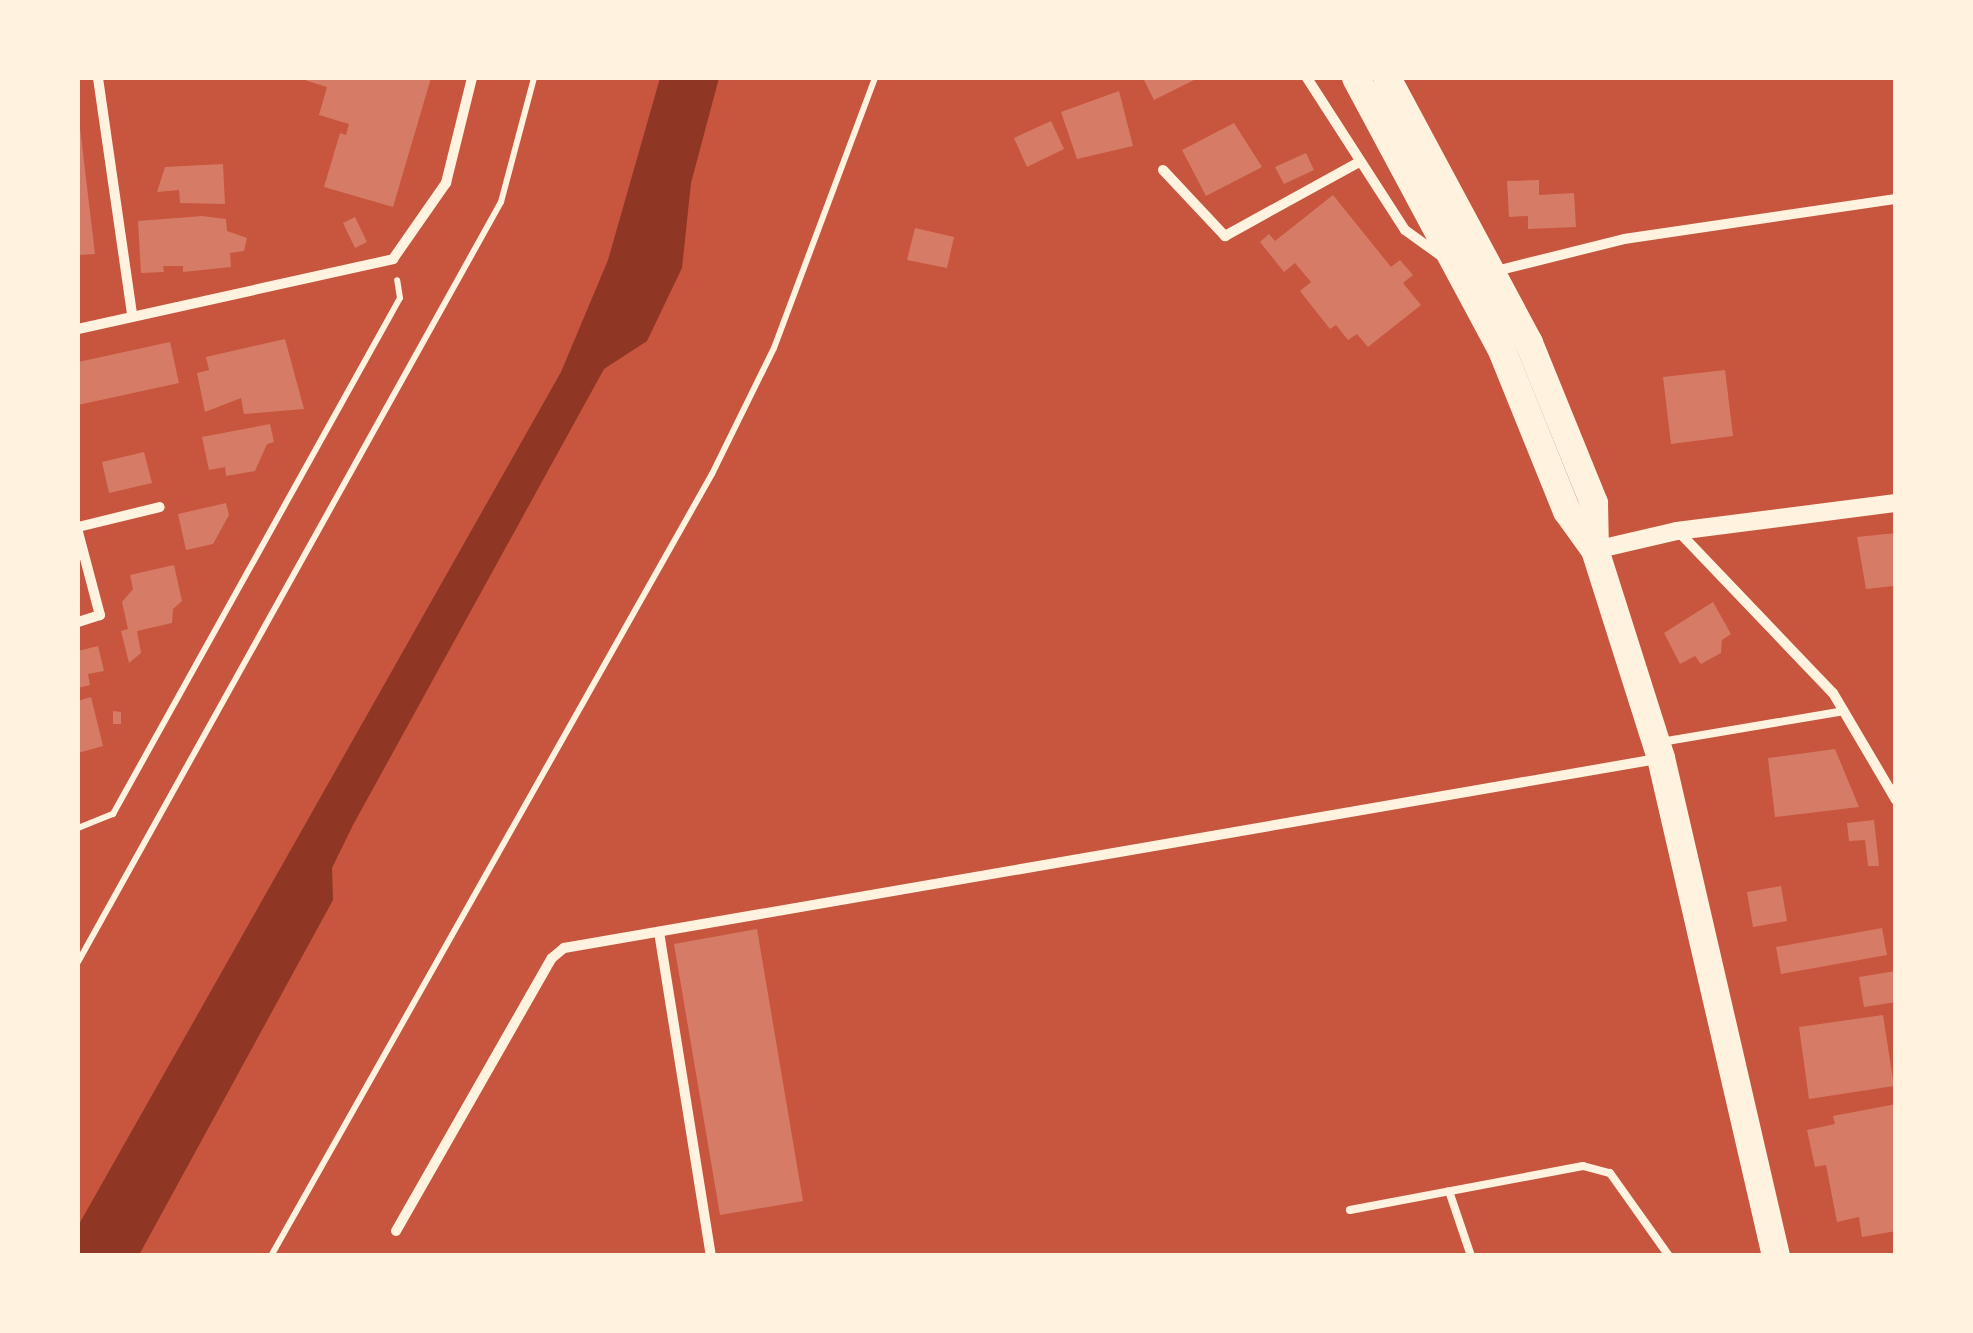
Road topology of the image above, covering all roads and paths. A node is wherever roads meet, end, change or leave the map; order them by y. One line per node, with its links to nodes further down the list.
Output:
1 (98, 78): 14 (street)
2 (472, 78): 11 (street)
3 (534, 78): 27 (path)
4 (876, 78): 31 (path)
5 (1307, 78): 8 (street)
6 (1356, 78): 12 (highway)
7 (1387, 78): 13 (highway)
8 (1357, 163): 9 (street); 12 (street)
9 (1163, 170)
10 (1896, 200): 13 (street)
11 (393, 259): 14 (street); 25 (path)
12 (1458, 268): 20 (highway)
13 (1491, 272): 20 (highway)
14 (132, 316): 15 (street)
15 (78, 329)
16 (1896, 503): 19 (street)
17 (160, 507): 18 (street)
18 (78, 529): 21 (street)
19 (1677, 530): 20 (street); 22 (street)
20 (1595, 550): 23 (highway)
21 (78, 622)
22 (1845, 711): 23 (lane); 24 (street)
23 (1659, 750): 26 (street); 35 (highway)
24 (1896, 800)
25 (78, 828)
26 (659, 932): 30 (street); 32 (street)
27 (78, 962)
28 (1449, 1191): 29 (lane); 33 (lane); 34 (lane)
29 (1350, 1210)
30 (396, 1231)
31 (271, 1256)
32 (712, 1256)
33 (1470, 1256)
34 (1669, 1256)
35 (1776, 1256)

